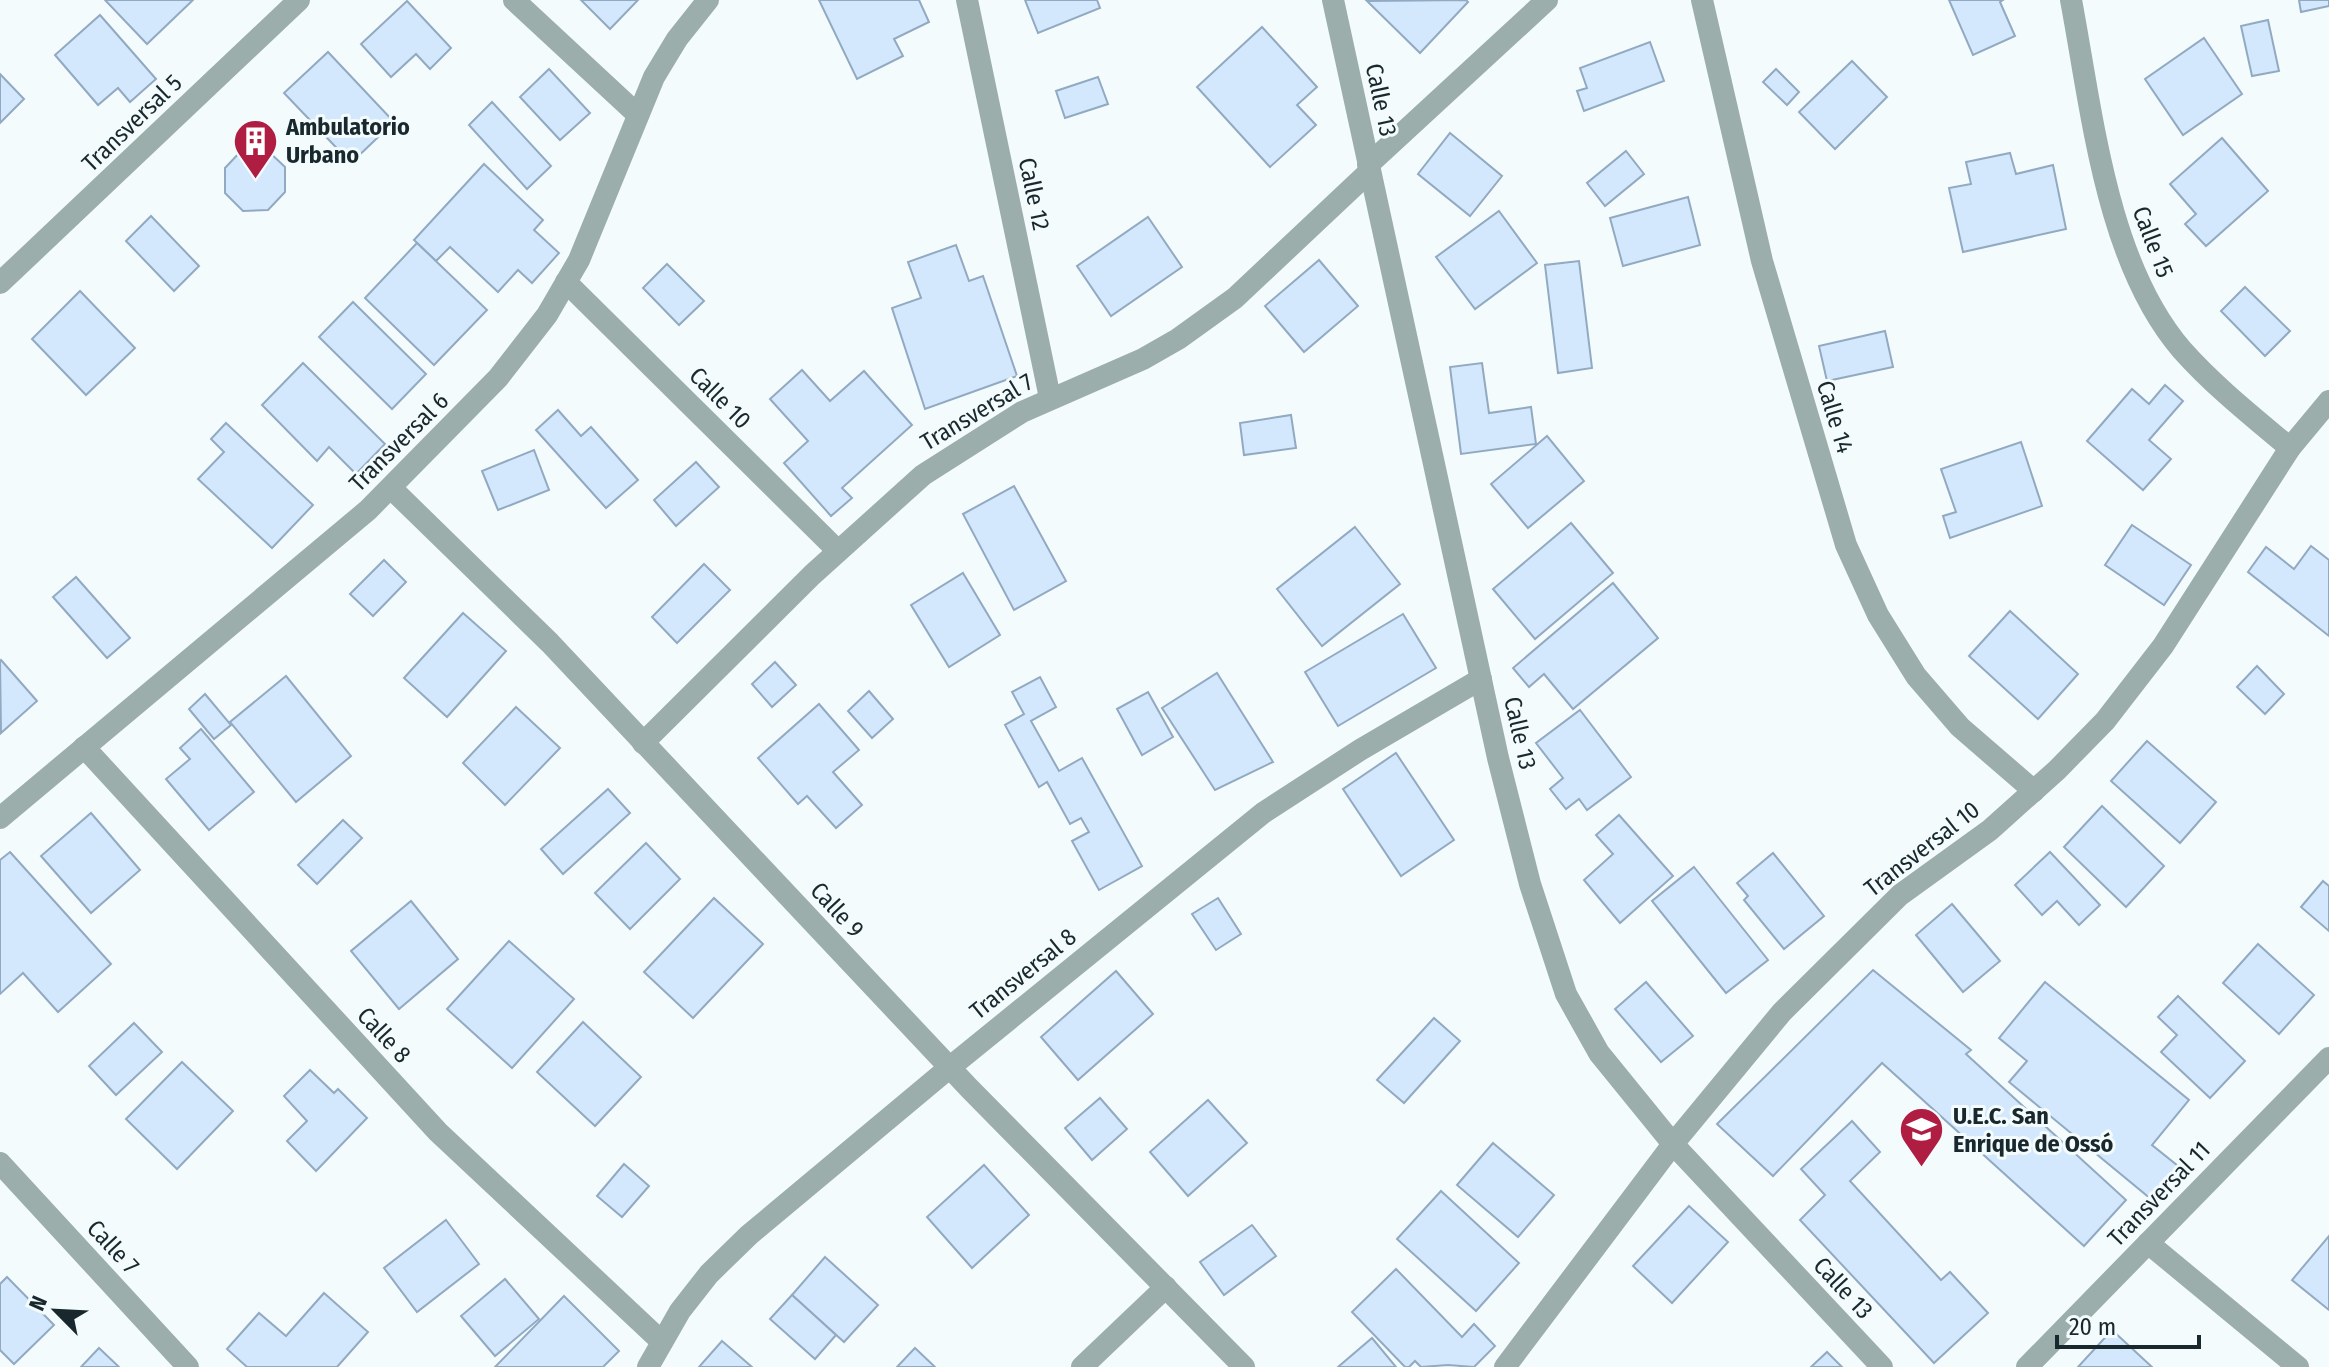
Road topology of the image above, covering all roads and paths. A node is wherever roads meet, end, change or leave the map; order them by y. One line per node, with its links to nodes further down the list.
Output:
1 (299, 0): 12 (street, Transversal 5)
2 (514, 0): 9 (street)
3 (708, 0): 9 (street, Transversal 6)
4 (967, 0): 13 (street, Calle 12)
5 (1333, 0): 10 (street, Calle 13)
6 (1547, 0): 10 (street, Transversal 7)
7 (1702, 0): 21 (street, Calle 14)
8 (2071, 0): 15 (street, Calle 15)
9 (638, 115): 11 (street, Transversal 6)
10 (1369, 168): 13 (street, Transversal 7); 18 (street, Calle 13)
11 (566, 282): 16 (street, Transversal 6); 17 (street, Calle 10)
12 (0, 283)
13 (1050, 398): 17 (street, Transversal 7)
14 (2329, 401): 15 (street, Transversal 10)
15 (2290, 448): 21 (street, Transversal 10)
16 (391, 488): 19 (street, Calle 9); 20 (street, Transversal 6)
17 (838, 551): 19 (street, Transversal 7)
18 (1481, 679): 24 (street, Transversal 8); 25 (street, Calle 13)
19 (643, 743): 24 (street, Calle 9)
20 (84, 747): 22 (street, Transversal 6); 29 (street, Calle 8)
21 (2034, 791): 25 (street, Transversal 10)
22 (0, 818)
23 (2329, 1058): 27 (street, Transversal 11)
24 (949, 1068): 28 (street, Calle 9); 29 (street, Transversal 8)
25 (1673, 1144): 34 (street, Transversal 10); 35 (street, Calle 13)
26 (0, 1163): 30 (street, Calle 7)
27 (2148, 1243): 36 (street, Transversal 11); 37 (street)
28 (1166, 1287): 32 (street); 33 (street, Calle 9)
29 (662, 1342): 31 (street, Transversal 8)
30 (188, 1367)
31 (648, 1367)
32 (1082, 1367)
33 (1244, 1367)
34 (1505, 1367)
35 (1882, 1367)
36 (2027, 1367)
37 (2298, 1367)

